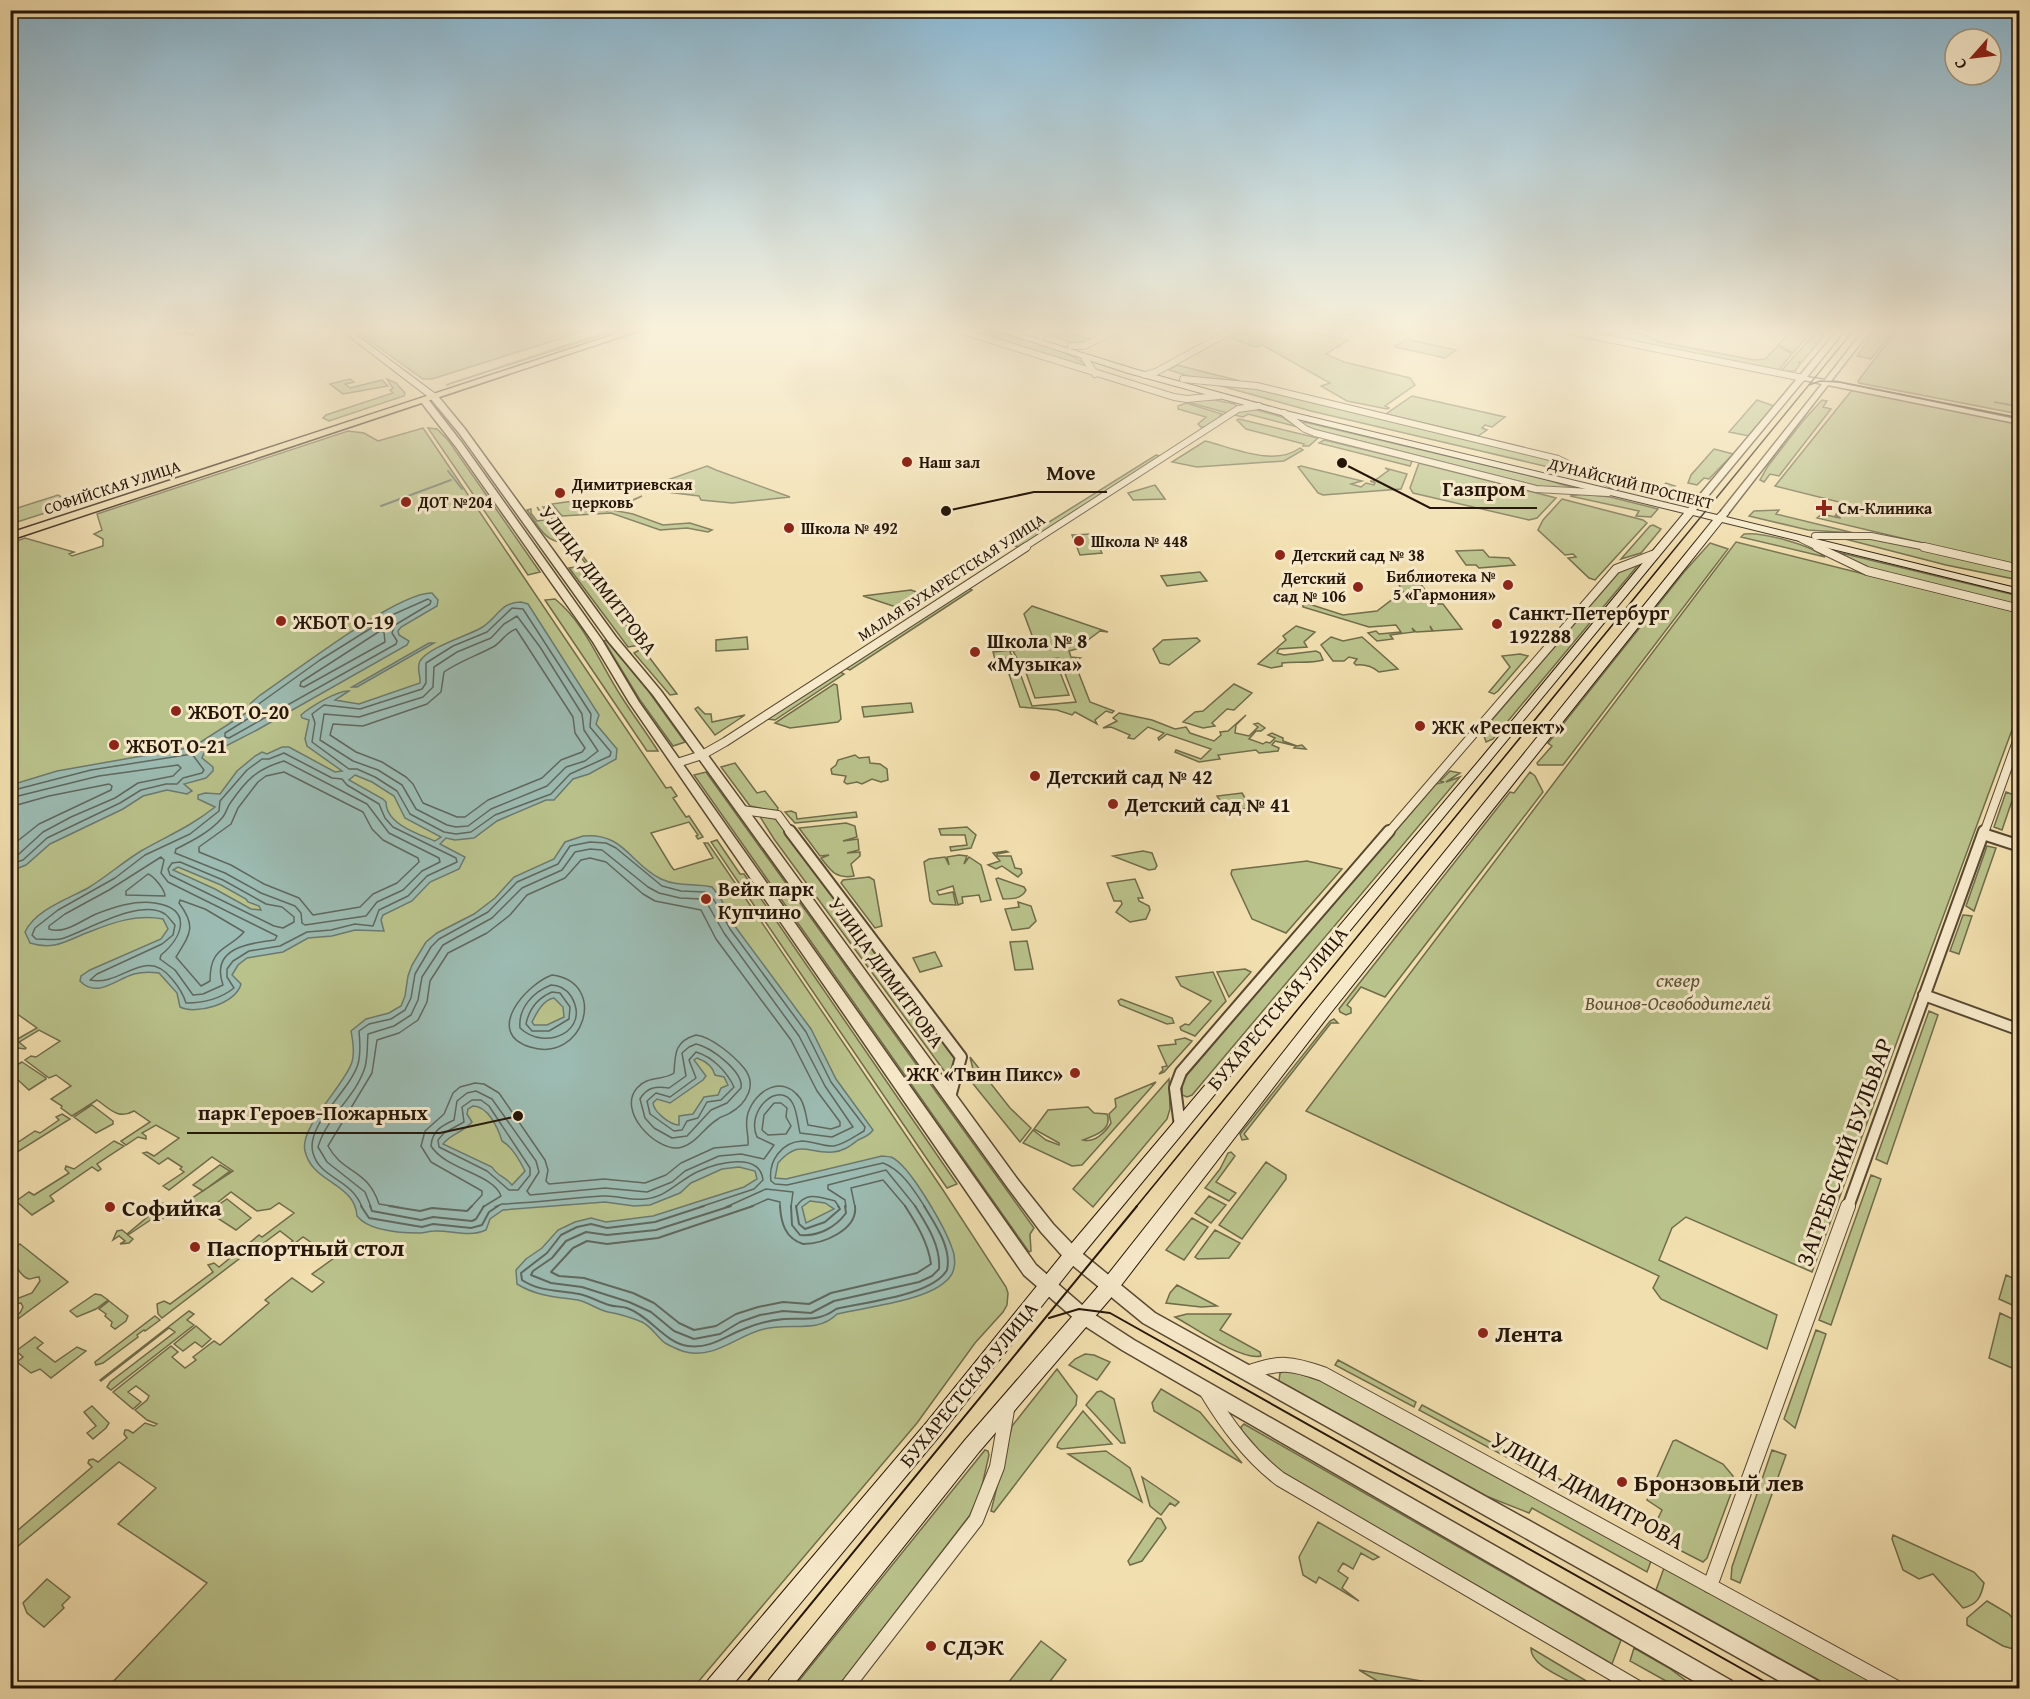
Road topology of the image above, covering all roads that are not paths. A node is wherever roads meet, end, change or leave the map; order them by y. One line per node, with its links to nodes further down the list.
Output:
1 (386, 410): 18 (main road, СОФИЙСКАЯ УЛИЦА)
2 (387, 410): 20 (main road, СОФИЙСКАЯ УЛИЦА)
3 (436, 410): 29 (street, УЛИЦА ДИМИТРОВА)
4 (440, 410): 28 (street, УЛИЦА ДИМИТРОВА)
5 (1229, 410): 28 (street, МАЛАЯ БУХАРЕСТСКАЯ УЛИЦА)
6 (1274, 410): 15 (main road, ДУНАЙСКИЙ ПРОСПЕКТ)
7 (1299, 410): 15 (main road, ДУНАЙСКИЙ ПРОСПЕКТ)
8 (1357, 410): 15 (street)
9 (1776, 410): 16 (street, БУХАРЕСТСКАЯ УЛИЦА)
10 (1807, 410): 17 (street, БУХАРЕСТСКАЯ УЛИЦА)
11 (1965, 410): 14 (street)
12 (1988, 410): 13 (street)
13 (2019, 416)
14 (2019, 422)
15 (1612, 490): 16 (main road, ДУНАЙСКИЙ ПРОСПЕКТ)
16 (1692, 509): 17 (main road, ДУНАЙСКИЙ ПРОСПЕКТ); 22 (main road, БУХАРЕСТСКАЯ УЛИЦА)
17 (1722, 517): 19 (main road, ДУНАЙСКИЙ ПРОСПЕКТ); 21 (main road, ДУНАЙСКИЙ ПРОСПЕКТ); 39 (main road, БУХАРЕСТСКАЯ УЛИЦА)
18 (10, 531)
19 (1815, 536): 23 (street, ДУНАЙСКИЙ ПРОСПЕКТ); 24 (main road, ДУНАЙСКИЙ ПРОСПЕКТ)
20 (10, 537)
21 (1801, 540): 25 (main road, ДУНАЙСКИЙ ПРОСПЕКТ); 26 (street, ДУНАЙСКИЙ ПРОСПЕКТ)
22 (1655, 554): 36 (main road, БУХАРЕСТСКАЯ УЛИЦА); 36 (street)
23 (2019, 569)
24 (2019, 586)
25 (2019, 592)
26 (2019, 609)
27 (2019, 733): 31 (street, ЗАГРЕБСКИЙ БУЛЬВАР)
28 (702, 755): 29 (street, МАЛАЯ БУХАРЕСТСКАЯ УЛИЦА); 30 (street, УЛИЦА ДИМИТРОВА)
29 (677, 763): 38 (street, УЛИЦА ДИМИТРОВА)
30 (742, 810): 35 (street, УЛИЦА ДИМИТРОВА); 35 (street)
31 (1983, 834): 32 (street); 33 (street, ЗАГРЕБСКИЙ БУЛЬВАР)
32 (2019, 846)
33 (1924, 995): 34 (street); 44 (street, ЗАГРЕБСКИЙ БУЛЬВАР)
34 (2019, 1030)
35 (950, 1097): 37 (street, УЛИЦА ДИМИТРОВА)
36 (1180, 1126): 37 (main road, БУХАРЕСТСКАЯ УЛИЦА)
37 (1072, 1255): 38 (main road, БУХАРЕСТСКАЯ УЛИЦА); 39 (street, УЛИЦА ДИМИТРОВА)
38 (1047, 1285): 40 (street, УЛИЦА ДИМИТРОВА); 45 (main road, БУХАРЕСТСКАЯ УЛИЦА)
39 (1109, 1287): 40 (main road, БУХАРЕСТСКАЯ УЛИЦА); 41 (street, УЛИЦА ДИМИТРОВА)
40 (1082, 1315): 42 (street, УЛИЦА ДИМИТРОВА); 43 (main road, БУХАРЕСТСКАЯ УЛИЦА)
41 (1248, 1373): 44 (street, УЛИЦА ДИМИТРОВА); 50 (street, УЛИЦА ДИМИТРОВА)
42 (1206, 1390): 48 (street, УЛИЦА ДИМИТРОВА); 49 (street, УЛИЦА ДИМИТРОВА)
43 (1007, 1409): 46 (main road, БУХАРЕСТСКАЯ УЛИЦА); 47 (street)
44 (1710, 1586): 51 (street, УЛИЦА ДИМИТРОВА)
45 (716, 1689)
46 (777, 1689)
47 (846, 1689)
48 (1638, 1689)
49 (1725, 1689)
50 (1811, 1689)
51 (1897, 1689)

